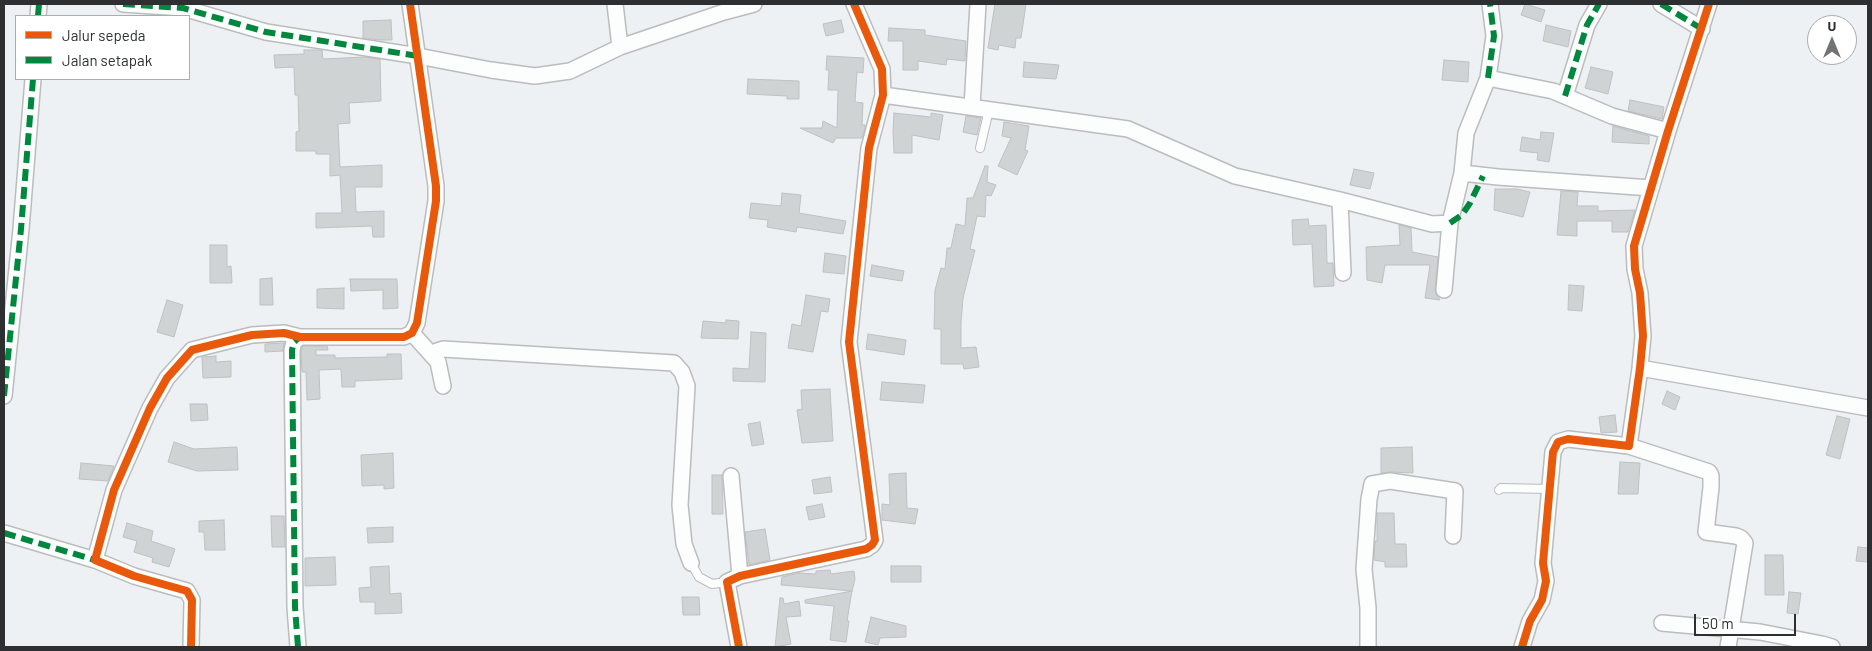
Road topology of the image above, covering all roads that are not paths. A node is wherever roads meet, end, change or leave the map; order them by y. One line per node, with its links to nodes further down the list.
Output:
1 (123, 4): 13 (street)
2 (410, 4): 13 (street)
3 (614, 4): 12 (street)
4 (754, 4): 12 (street)
5 (854, 4): 16 (street)
6 (978, 4): 18 (street)
7 (1490, 4): 14 (street)
8 (1599, 4): 17 (street)
9 (1661, 4): 11 (street)
10 (1709, 4): 11 (street)
11 (1702, 29): 20 (street)
12 (620, 47): 13 (street)
13 (418, 56): 28 (street)
14 (1488, 78): 17 (street); 22 (street)
15 (33, 80): 33 (street)
16 (883, 95): 18 (street); 43 (street)
17 (1566, 96): 20 (street)
18 (972, 107): 19 (street)
19 (989, 110): 21 (lane); 24 (street)
20 (1668, 131): 23 (street)
21 (980, 148)
22 (1462, 173): 23 (street); 25 (street)
23 (1651, 188): 31 (street)
24 (1340, 200): 25 (street); 26 (street)
25 (1450, 223): 27 (street)
26 (1342, 273)
27 (1444, 290)
28 (412, 333): 29 (street); 30 (street)
29 (300, 337): 41 (street); 47 (street)
30 (431, 353): 32 (street); 42 (street)
31 (1640, 368): 34 (street); 35 (street)
32 (443, 386)
33 (4, 396)
34 (1868, 408)
35 (1629, 446): 37 (street); 45 (street)
36 (731, 476): 43 (street)
37 (1550, 489): 38 (lane); 50 (street)
38 (1499, 490)
39 (4, 533): 41 (street)
40 (1453, 536): 49 (street)
41 (95, 560): 46 (street)
42 (691, 563): 43 (lane)
43 (734, 579): 48 (street)
44 (1662, 623): 45 (street)
45 (1731, 630): 51 (street); 52 (street)
46 (191, 647)
47 (298, 647)
48 (739, 647)
49 (1368, 647)
50 (1522, 647)
51 (1728, 647)
52 (1832, 647)

